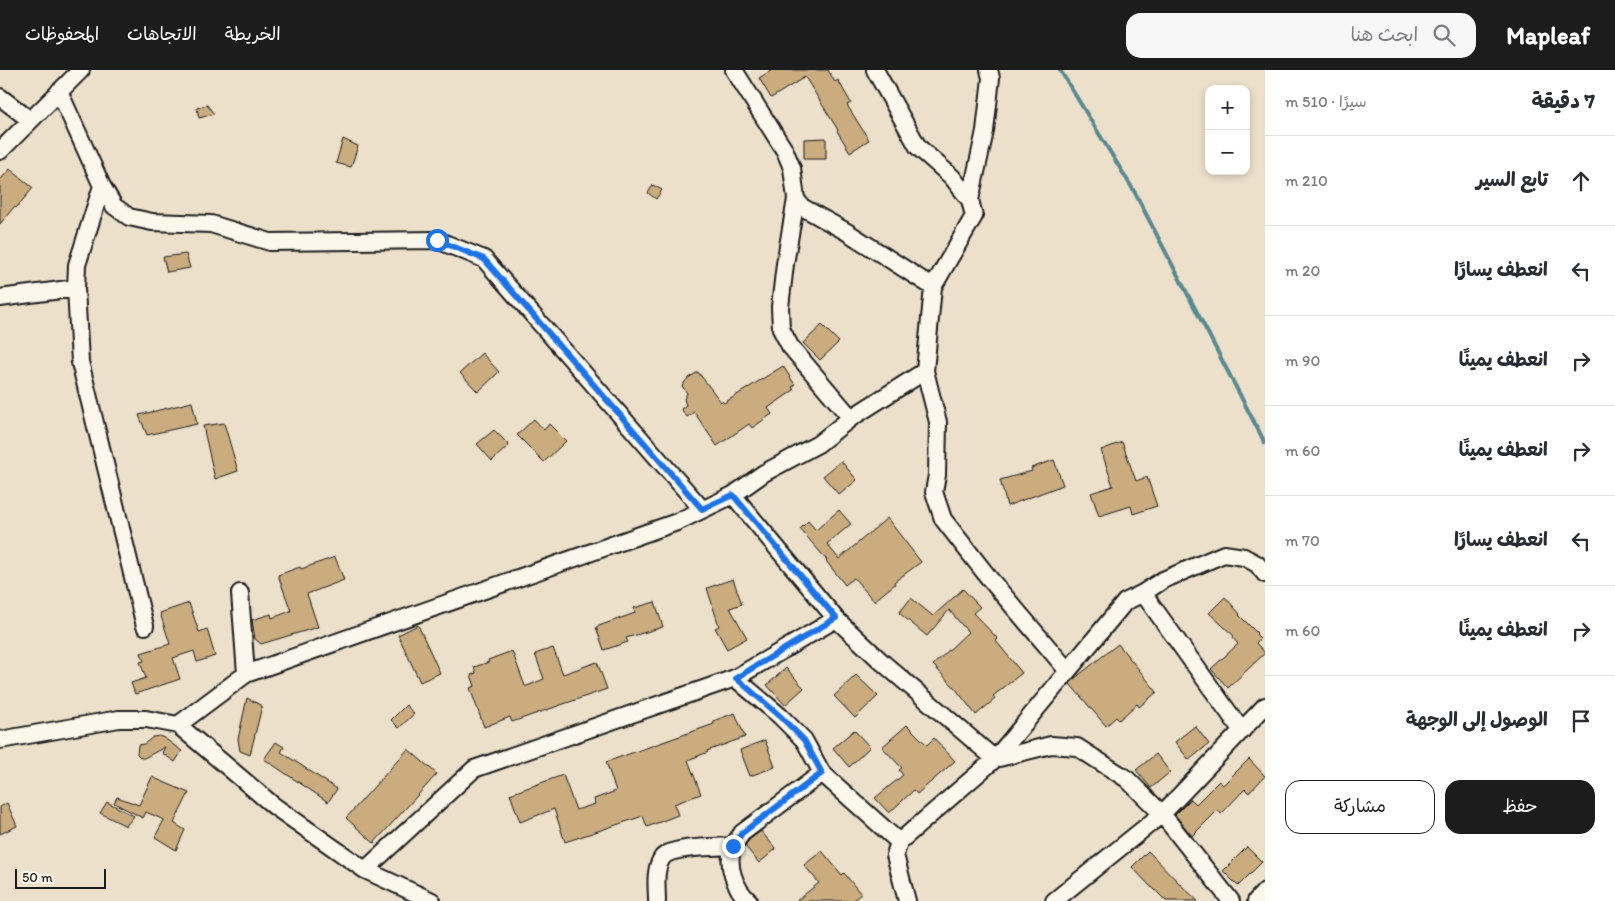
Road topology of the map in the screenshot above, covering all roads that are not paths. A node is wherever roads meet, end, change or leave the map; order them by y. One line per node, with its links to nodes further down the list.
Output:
1 (81, 70): 5 (street)
2 (876, 70): 11 (street)
3 (989, 70): 11 (street)
4 (738, 72): 10 (street)
5 (59, 91): 7 (street); 9 (street)
6 (0, 97): 7 (street)
7 (30, 120): 8 (street)
8 (0, 151)
9 (102, 186): 13 (street); 18 (street)
10 (796, 199): 12 (street); 16 (street)
11 (970, 200): 12 (street)
12 (933, 287): 15 (street)
13 (76, 288): 14 (street); 23 (street)
14 (0, 298)
15 (925, 371): 16 (street); 24 (street)
16 (851, 418): 17 (street)
17 (733, 495): 18 (street); 22 (street)
18 (702, 509): 25 (street)
19 (1265, 574): 21 (street)
20 (240, 593): 25 (street)
21 (1143, 593): 24 (street); 29 (street)
22 (836, 618): 26 (street); 31 (street)
23 (145, 626)
24 (1068, 671): 31 (street)
25 (246, 674): 28 (street)
26 (736, 678): 32 (street); 36 (street)
27 (1265, 706): 29 (street)
28 (178, 726): 30 (street); 36 (street)
29 (1242, 731): 33 (street)
30 (0, 740)
31 (995, 759): 33 (street); 34 (street)
32 (822, 773): 34 (street); 35 (street)
33 (1162, 814): 42 (street); 43 (street)
34 (899, 842): 41 (street)
35 (733, 846): 39 (street); 40 (street)
36 (365, 870): 38 (street)
37 (1265, 891): 44 (street)
38 (432, 901)
39 (657, 901)
40 (749, 901)
41 (907, 901)
42 (1054, 901)
43 (1231, 901)
44 (1256, 901)

